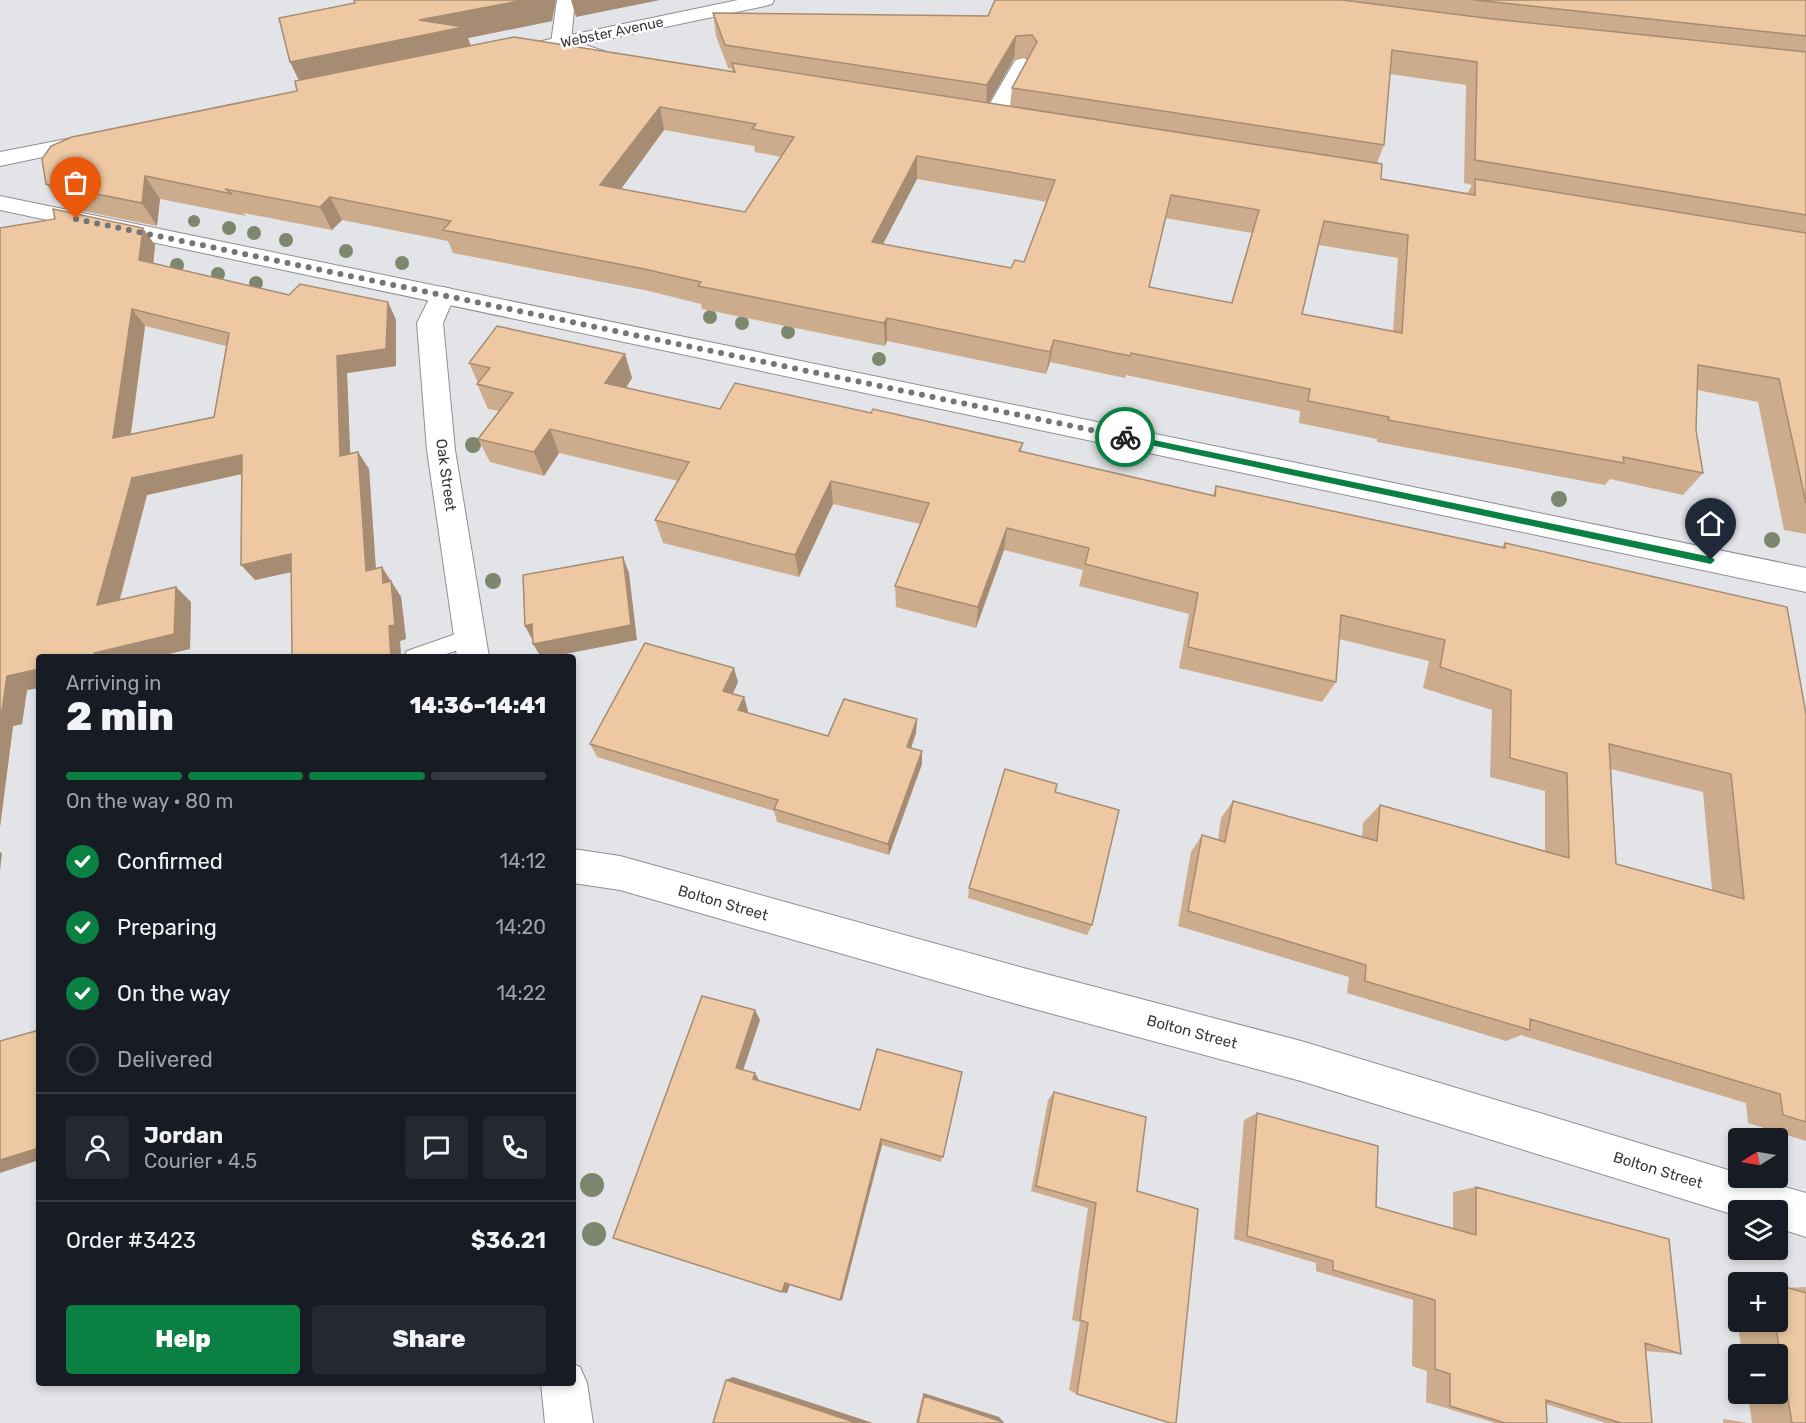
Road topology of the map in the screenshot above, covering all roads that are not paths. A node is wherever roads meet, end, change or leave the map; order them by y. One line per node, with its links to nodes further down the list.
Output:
1 (566, 0): 3 (main road)
2 (765, 0): 3 (main road, Webster Avenue)
3 (561, 43): 4 (main road, Webster Avenue); 5 (main road)
4 (492, 57)
5 (616, 58)
6 (1023, 64): 8 (main road)
7 (969, 113): 8 (main road)
8 (993, 117): 9 (main road)
9 (1016, 120)
10 (113, 136): 11 (main road)
11 (0, 159)
12 (0, 203): 13 (main road)
13 (443, 295): 14 (main road); 15 (main road, Oak Street)
14 (1806, 580)
15 (471, 647): 16 (lane)
16 (431, 654)
17 (576, 866): 18 (main road, Bolton Street)
18 (1806, 1215)
19 (564, 1386): 20 (main road)
20 (569, 1423)

